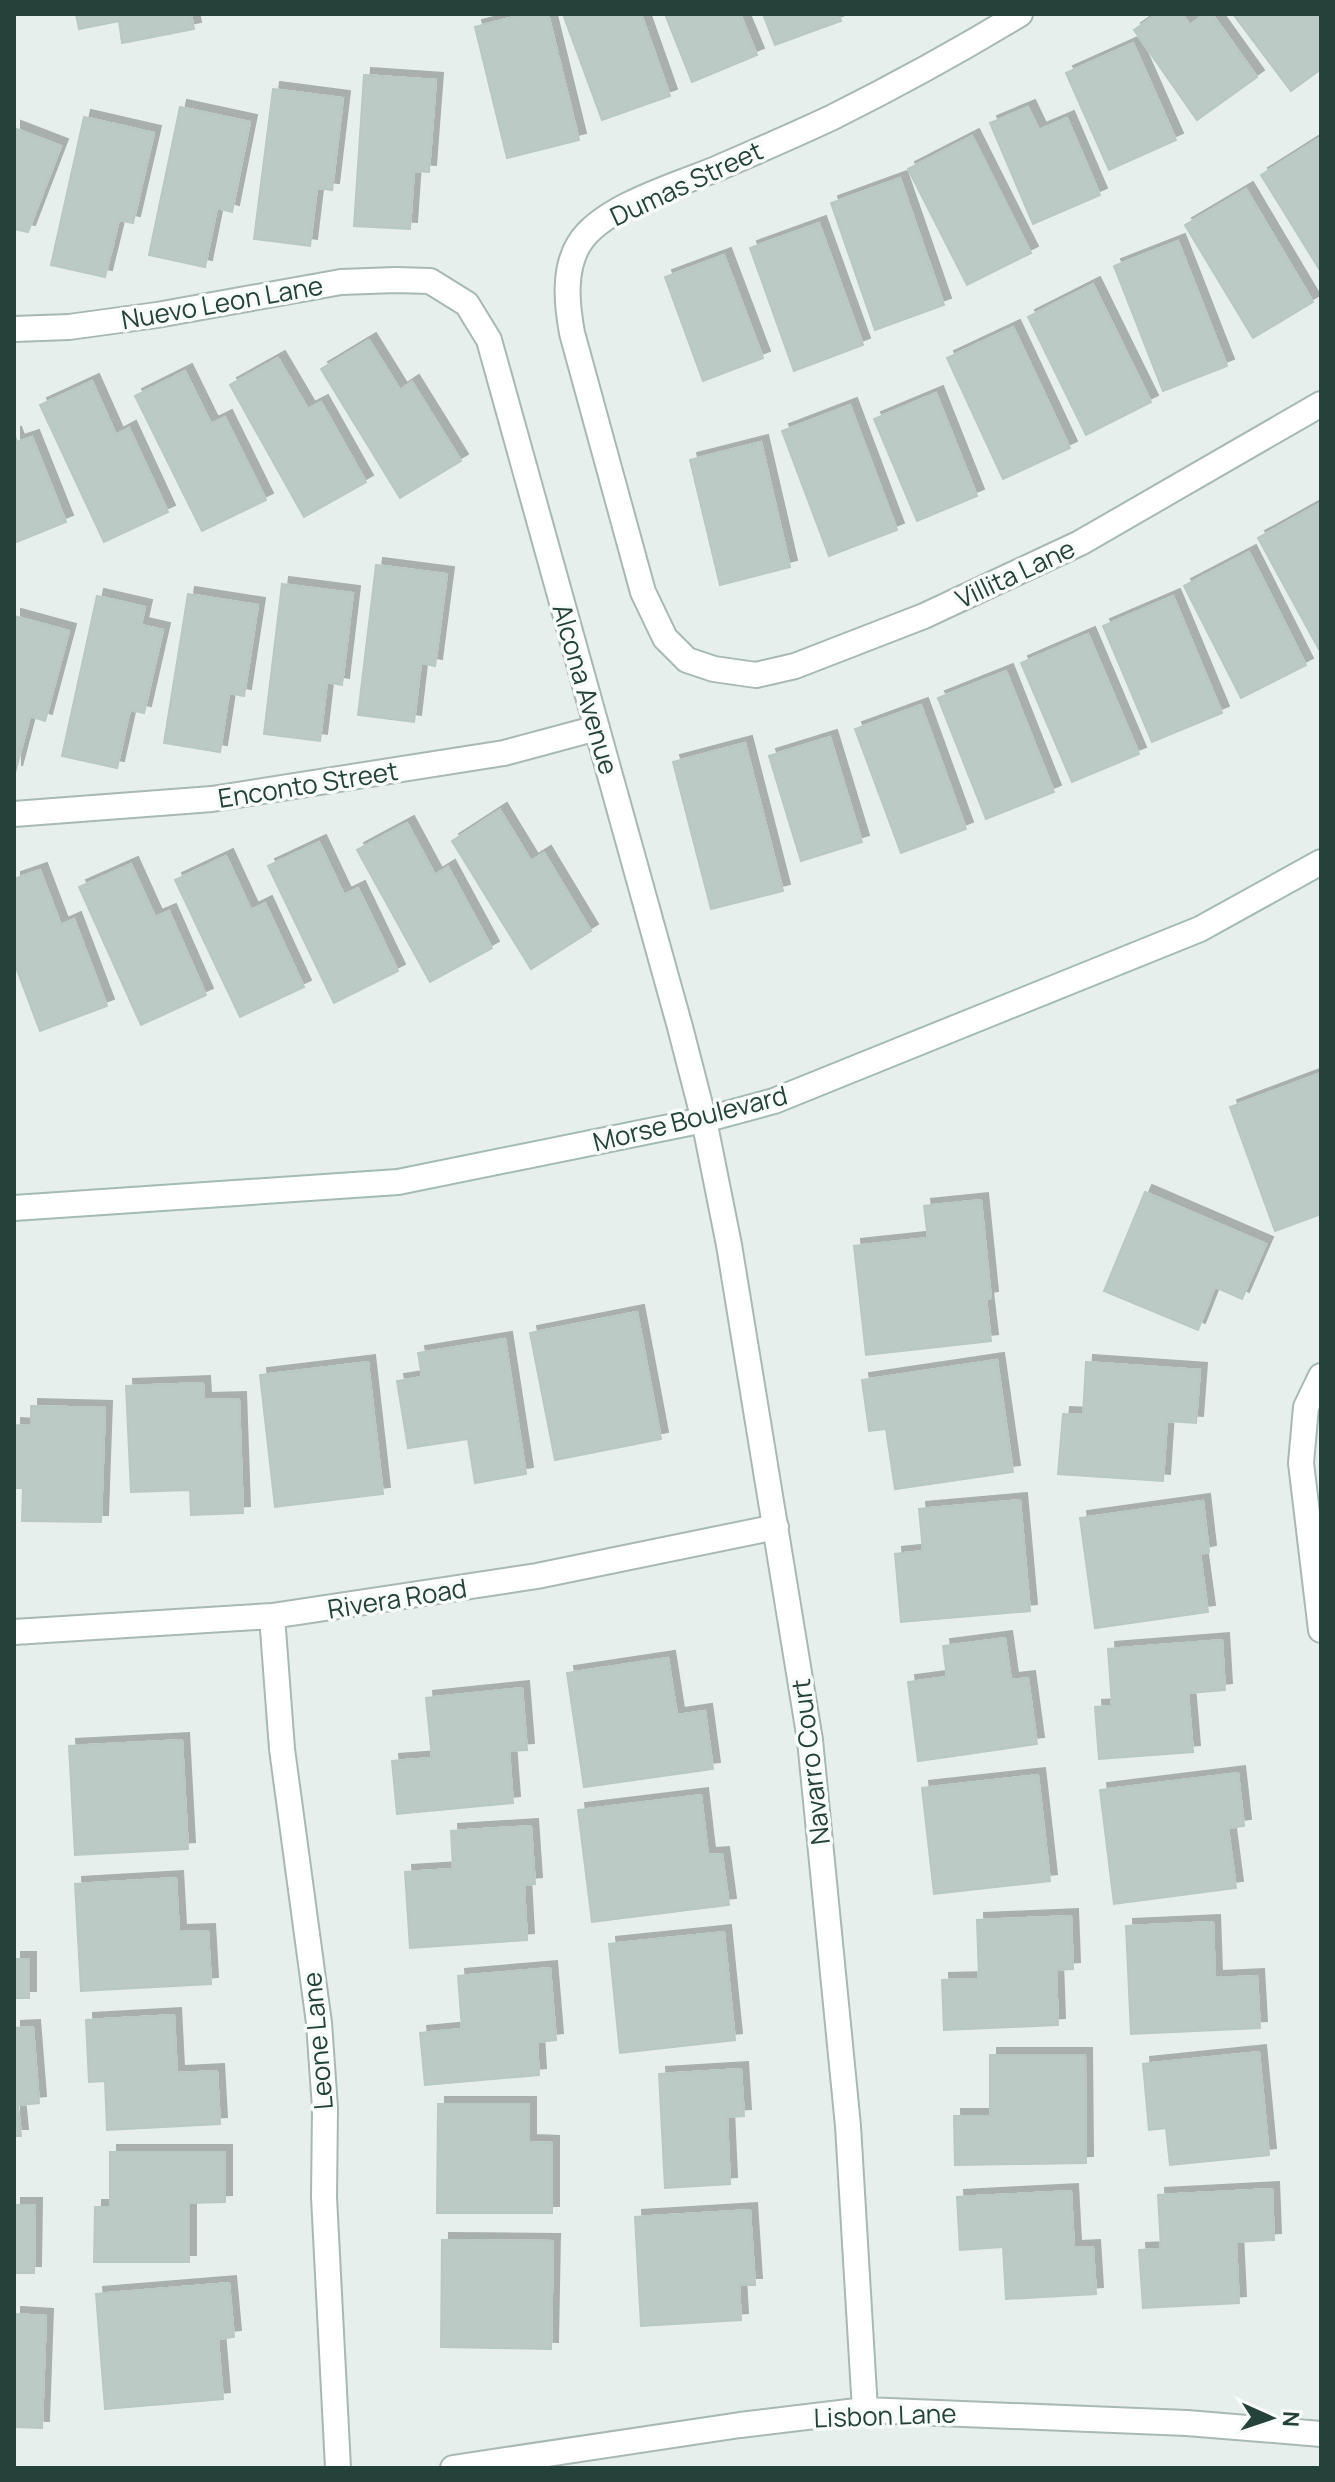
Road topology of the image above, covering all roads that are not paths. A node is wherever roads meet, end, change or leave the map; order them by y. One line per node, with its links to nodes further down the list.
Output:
1 (1020, 14): 5 (street, Dumas Street)
2 (430, 281): 3 (street, Nuevo Leon Lane); 6 (street, Alcona Avenue)
3 (14, 329)
4 (1321, 404): 5 (street, Villita Lane)
5 (687, 660)
6 (597, 728): 7 (street, Enconto Street); 9 (street, Alcona Avenue)
7 (14, 814)
8 (1321, 862): 9 (street, Morse Boulevard)
9 (704, 1120): 10 (street, Morse Boulevard); 12 (street, Navarro Court)
10 (14, 1208)
11 (1321, 1376): 14 (street)
12 (776, 1527): 13 (street, Rivera Road); 16 (street, Navarro Court)
13 (272, 1616): 15 (street, Rivera Road); 18 (street, Leone Lane)
14 (1321, 1630)
15 (14, 1632)
16 (865, 2410): 17 (street, Lisbon Lane); 19 (street, Lisbon Lane)
17 (1321, 2434)
18 (338, 2468)
19 (453, 2468)

